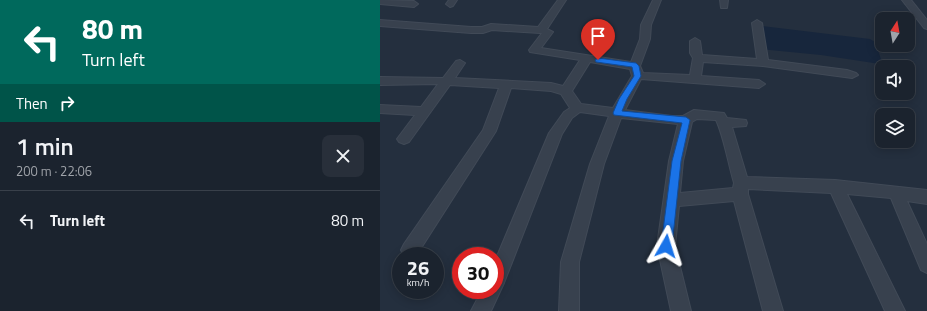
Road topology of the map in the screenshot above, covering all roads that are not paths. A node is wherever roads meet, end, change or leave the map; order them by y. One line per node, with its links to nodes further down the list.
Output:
1 (562, 0): 9 (street)
2 (657, 0): 16 (street)
3 (906, 0): 8 (street)
4 (380, 1): 5 (street)
5 (414, 4)
6 (380, 23): 9 (street)
7 (757, 23): 14 (street)
8 (927, 26)
9 (541, 30): 12 (street)
10 (695, 41): 11 (street)
11 (698, 58): 14 (street); 19 (street)
12 (586, 59): 16 (street); 24 (street)
13 (460, 63): 21 (street)
14 (763, 63): 17 (street)
15 (432, 69): 18 (street)
16 (637, 71): 19 (street); 28 (street)
17 (852, 75)
18 (423, 80): 20 (street); 21 (street)
19 (695, 80): 22 (street)
20 (380, 81)
21 (445, 82): 23 (street); 27 (street)
22 (759, 84)
23 (506, 85): 24 (street); 38 (street)
24 (566, 91): 25 (street)
25 (578, 108): 28 (street); 39 (street)
26 (380, 109): 27 (street)
27 (424, 111): 32 (street)
28 (617, 113): 29 (street); 43 (street)
29 (686, 120): 30 (street); 37 (street)
30 (724, 122): 31 (street); 34 (street)
31 (741, 122)
32 (404, 139)
33 (835, 186): 34 (street); 35 (street); 46 (street)
34 (741, 188): 37 (street); 45 (street)
35 (896, 193): 36 (street); 40 (street)
36 (927, 197)
37 (671, 200): 44 (street)
38 (412, 247)
39 (504, 261)
40 (927, 264)
41 (487, 299): 42 (street)
42 (481, 311)
43 (569, 311)
44 (680, 311)
45 (773, 311)
46 (895, 311)

